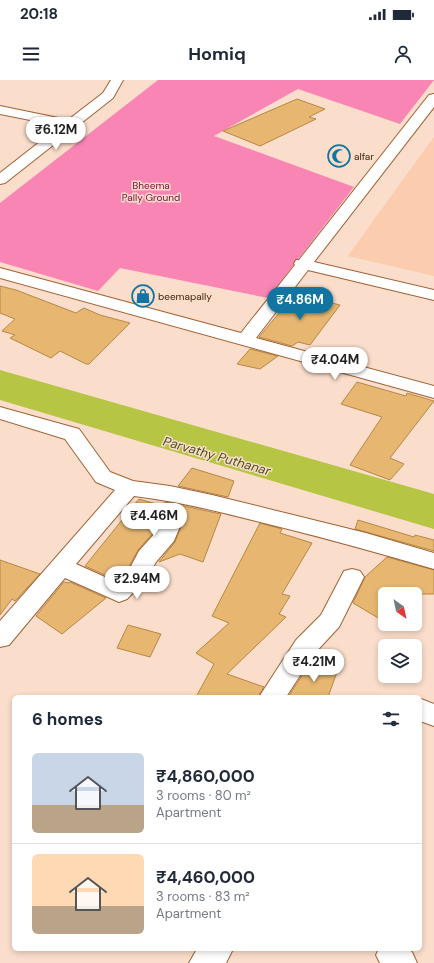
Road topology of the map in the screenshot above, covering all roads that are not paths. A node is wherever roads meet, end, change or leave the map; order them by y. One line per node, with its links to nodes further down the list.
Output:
1 (117, 80): 4 (street)
2 (434, 98): 6 (street)
3 (0, 110): 4 (street)
4 (69, 124): 5 (street)
5 (0, 180)
6 (302, 264): 8 (street); 9 (street)
7 (0, 273): 9 (street)
8 (434, 295)
9 (244, 340): 10 (street)
10 (434, 392)
11 (0, 413): 12 (street)
12 (129, 488): 14 (street); 15 (street)
13 (172, 519): 15 (street)
14 (434, 561)
15 (61, 567): 17 (street)
16 (352, 577): 18 (street)
17 (0, 638)
18 (273, 695)
19 (216, 951): 20 (street)
20 (206, 963)

